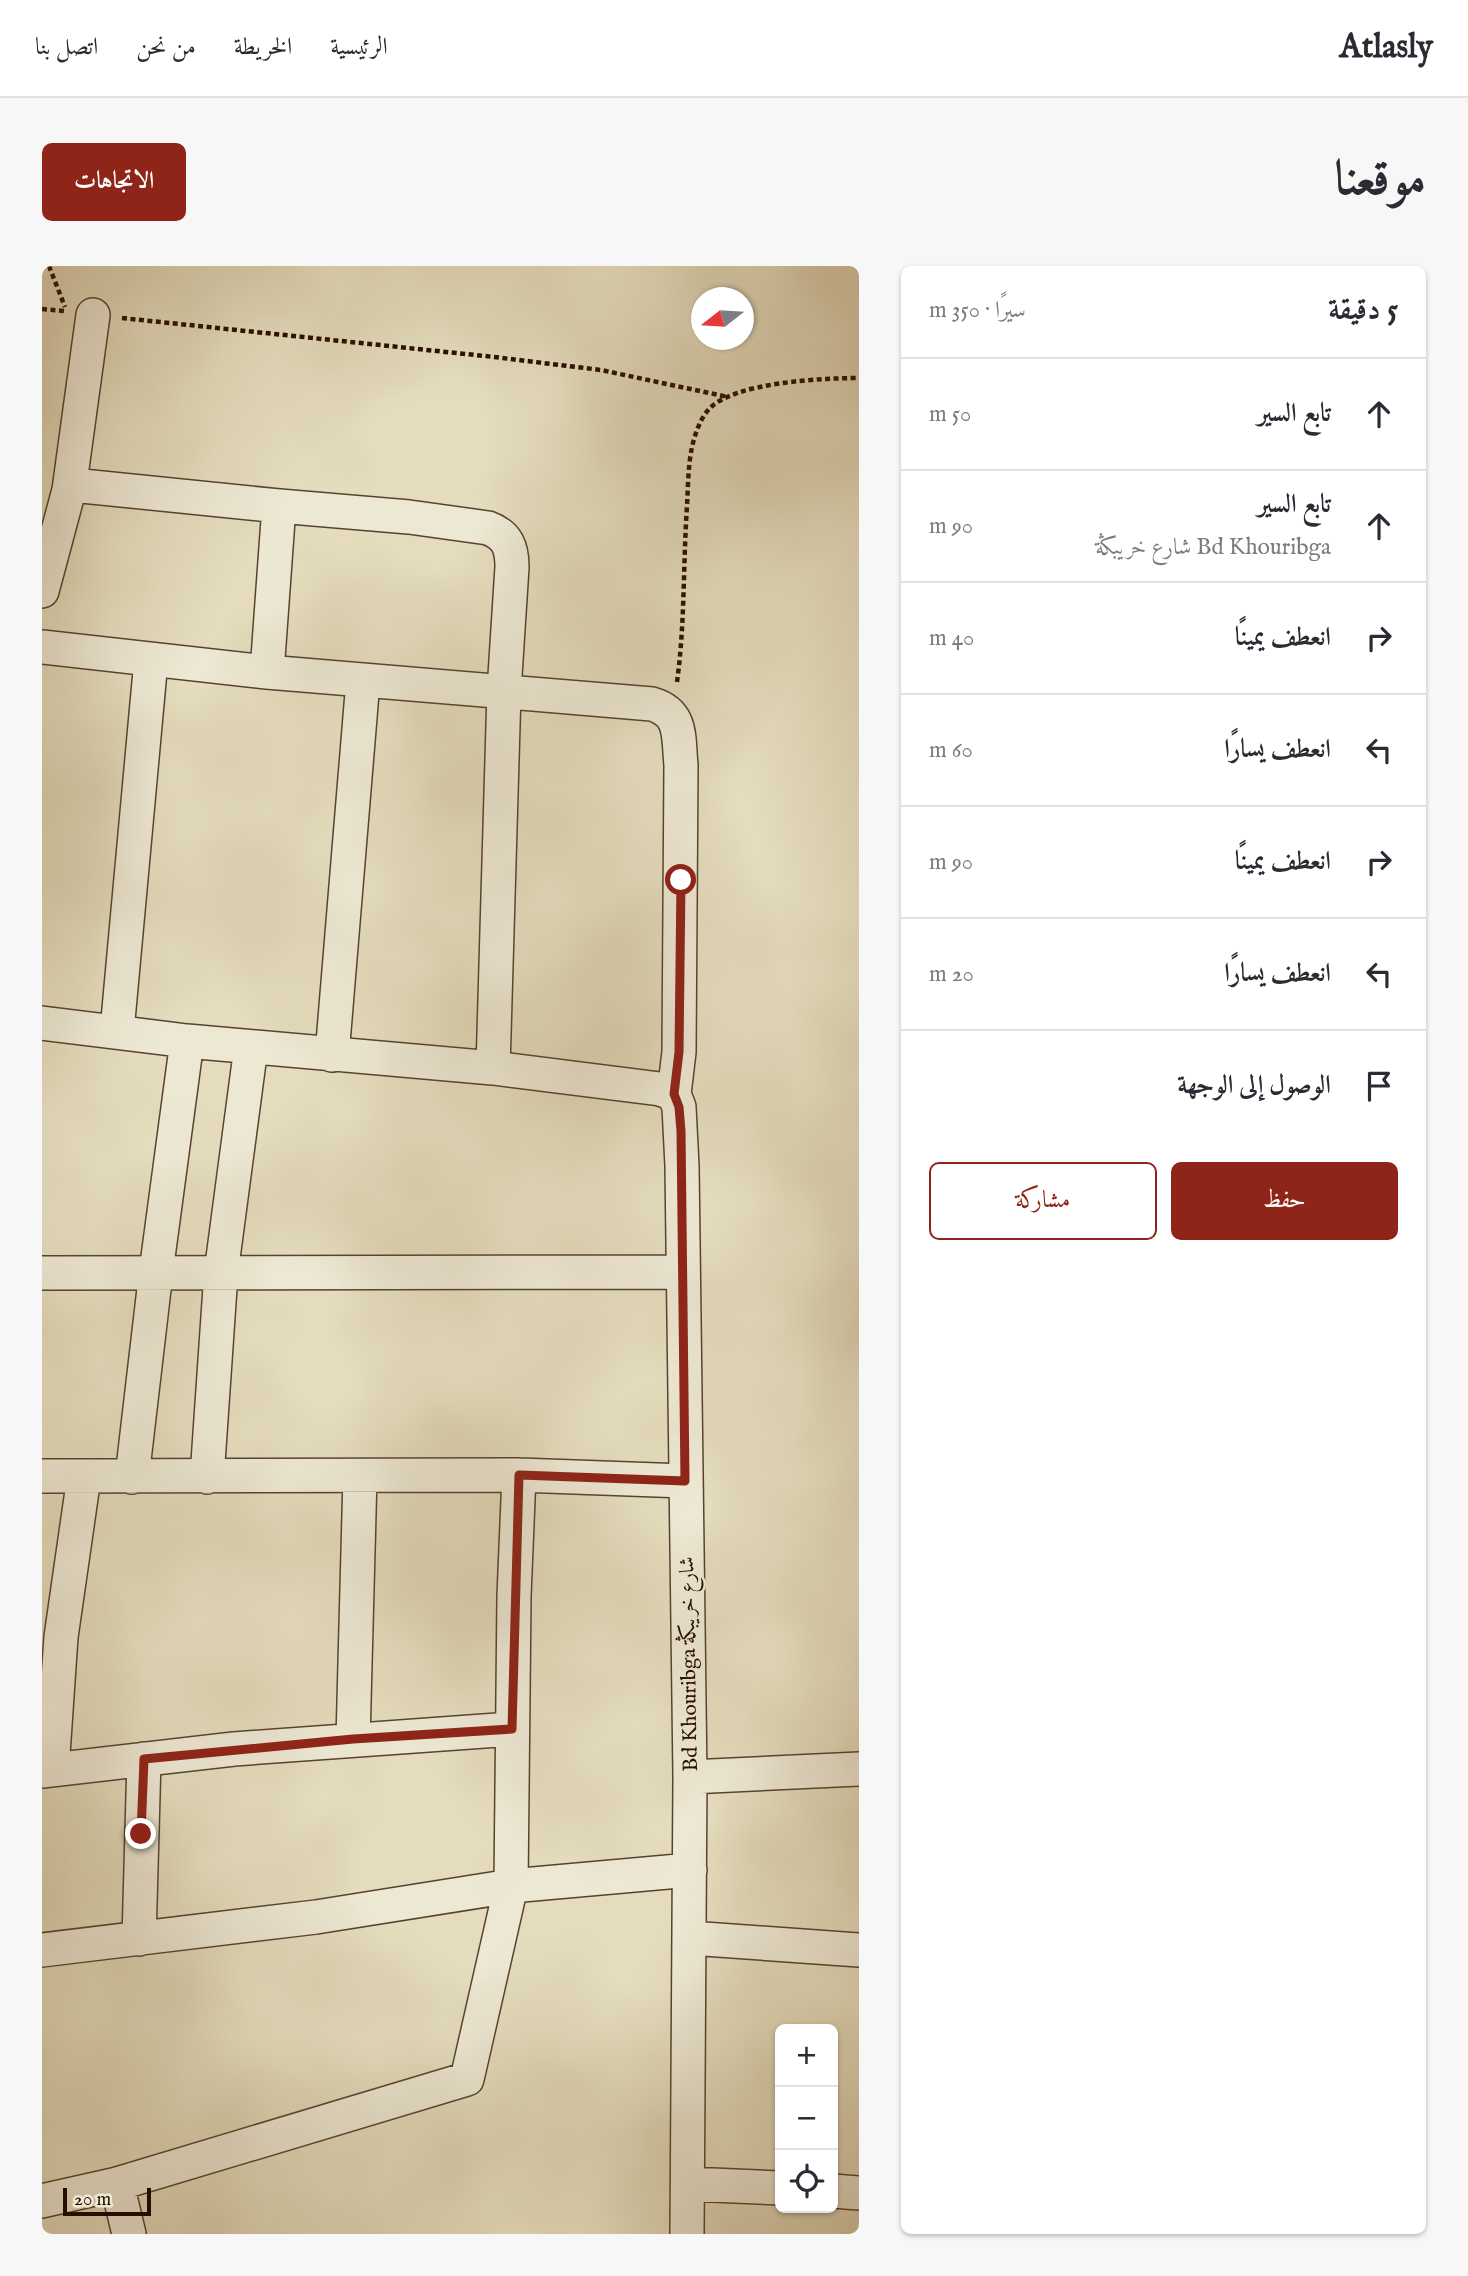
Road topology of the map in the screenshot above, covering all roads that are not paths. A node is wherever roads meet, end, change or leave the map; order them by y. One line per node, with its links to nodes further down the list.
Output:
1 (93, 316): 2 (street)
2 (69, 490): 3 (street); 4 (street)
3 (279, 506): 7 (street); 9 (street)
4 (42, 591)
5 (42, 647): 6 (street)
6 (151, 660): 7 (street); 11 (street)
7 (267, 672): 8 (street)
8 (363, 681): 9 (street); 14 (street)
9 (504, 691): 15 (street); 16 (street, Bd Khouribga شارع خريبڭة)
10 (42, 1023): 11 (street)
11 (117, 1031): 12 (street)
12 (187, 1041): 13 (street); 17 (street)
13 (251, 1047): 14 (street); 20 (street)
14 (332, 1055): 15 (street)
15 (493, 1068): 16 (street)
16 (674, 1094): 18 (street, Bd Khouribga شارع خريبڭة)
17 (156, 1272): 19 (street); 20 (street); 25 (street)
18 (683, 1272): 20 (street); 27 (street, Bd Khouribga شارع خريبڭة)
19 (42, 1273)
20 (221, 1273): 26 (street)
21 (519, 1475): 23 (street); 27 (street); 29 (street)
22 (42, 1476): 24 (street)
23 (360, 1476): 26 (street); 30 (street)
24 (84, 1477): 25 (street); 28 (street)
25 (132, 1477): 26 (street)
26 (207, 1477)
27 (685, 1481): 34 (street, Bd Khouribga شارع خريبڭة)
28 (51, 1637): 33 (street)
29 (512, 1729): 30 (street); 36 (street)
30 (353, 1739): 31 (street)
31 (144, 1759): 33 (street); 38 (street)
32 (859, 1769): 34 (street)
33 (47, 1770)
34 (690, 1777): 35 (street, Bd Khouribga شارع خريبڭة)
35 (690, 1871): 36 (street); 37 (street, Bd Khouribga شارع خريبڭة)
36 (511, 1886): 38 (street); 41 (street)
37 (690, 1938): 39 (street); 42 (street, Bd Khouribga شارع خريبڭة)
38 (139, 1939): 40 (street)
39 (859, 1950)
40 (42, 1951)
41 (117, 2184): 46 (street); 47 (street)
42 (689, 2184): 43 (street); 48 (street, Bd Khouribga شارع خريبڭة)
43 (775, 2189)
44 (838, 2191): 45 (street)
45 (859, 2193)
46 (42, 2201)
47 (129, 2234)
48 (687, 2234)

